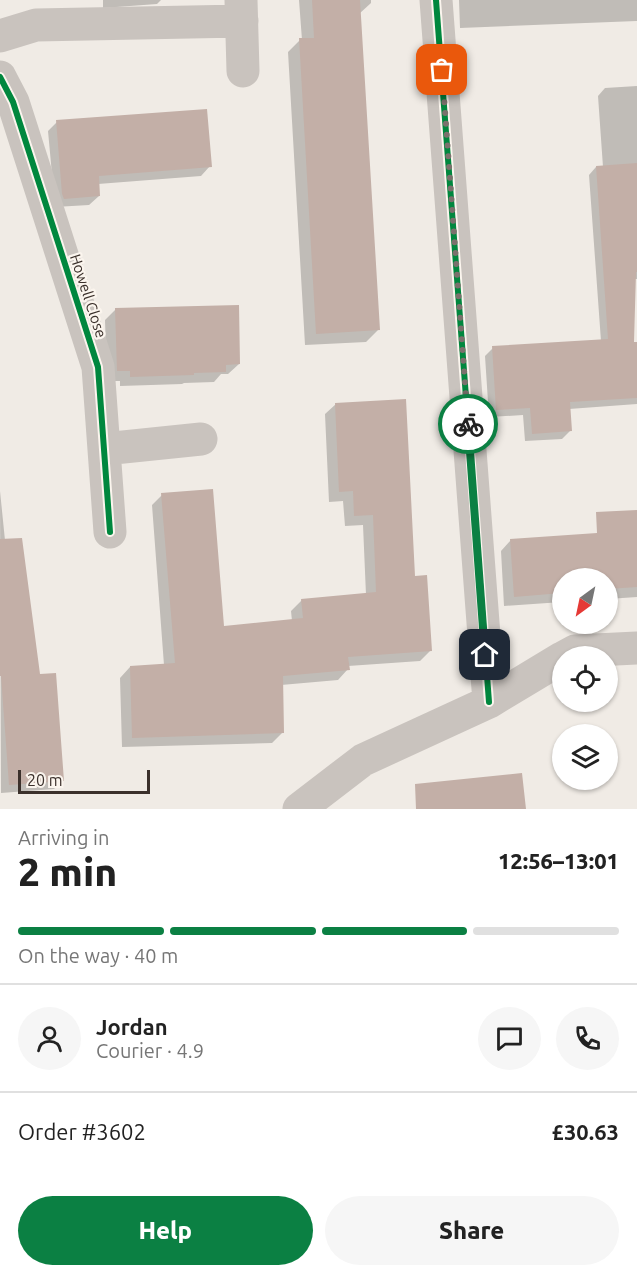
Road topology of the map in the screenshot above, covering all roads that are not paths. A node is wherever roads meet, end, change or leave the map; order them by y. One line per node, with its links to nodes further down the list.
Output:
1 (436, 0): 12 (street)
2 (241, 11): 3 (street); 4 (street)
3 (0, 36)
4 (243, 70)
5 (0, 77): 7 (street, Howell Close)
6 (201, 439): 7 (street)
7 (104, 449): 8 (street, Howell Close)
8 (111, 532)
9 (637, 648): 10 (street)
10 (618, 649)
11 (552, 665): 12 (street)
12 (489, 702): 13 (street)
13 (299, 809)

